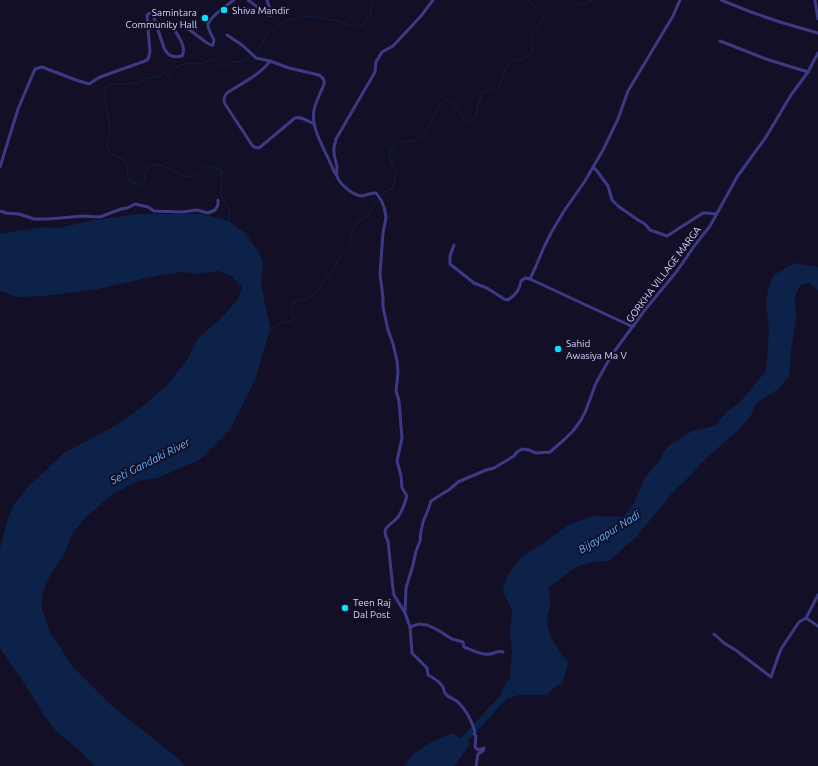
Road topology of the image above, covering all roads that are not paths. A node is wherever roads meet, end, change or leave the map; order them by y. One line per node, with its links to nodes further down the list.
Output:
1 (234, 0): 16 (street)
2 (248, 0): 3 (street)
3 (267, 0)
4 (433, 0): 18 (street)
5 (680, 0): 17 (street)
6 (721, 0): 9 (street)
7 (815, 0): 8 (street)
8 (818, 19)
9 (818, 33)
10 (227, 35): 13 (street)
11 (720, 41): 14 (street)
12 (818, 53): 14 (street, GORKHA VILLAGE MARGA)
13 (270, 61): 15 (street); 15 (street)
14 (808, 72): 21 (street, GORKHA VILLAGE MARGA)
15 (314, 124): 18 (street)
16 (0, 167)
17 (593, 167): 21 (street); 23 (street)
18 (337, 176): 26 (street)
19 (218, 200): 20 (street)
20 (0, 211)
21 (716, 214): 24 (street, GORKHA VILLAGE MARGA)
22 (454, 245): 23 (street)
23 (530, 279): 24 (street)
24 (634, 326): 26 (street, GORKHA VILLAGE MARGA)
25 (818, 595): 27 (street)
26 (405, 613): 29 (street, GORKHA VILLAGE MARGA)
27 (806, 618): 28 (street); 30 (street)
28 (818, 626)
29 (410, 627): 31 (street); 32 (street, GORKHA VILLAGE MARGA)
30 (714, 634)
31 (503, 652)
32 (476, 766)

